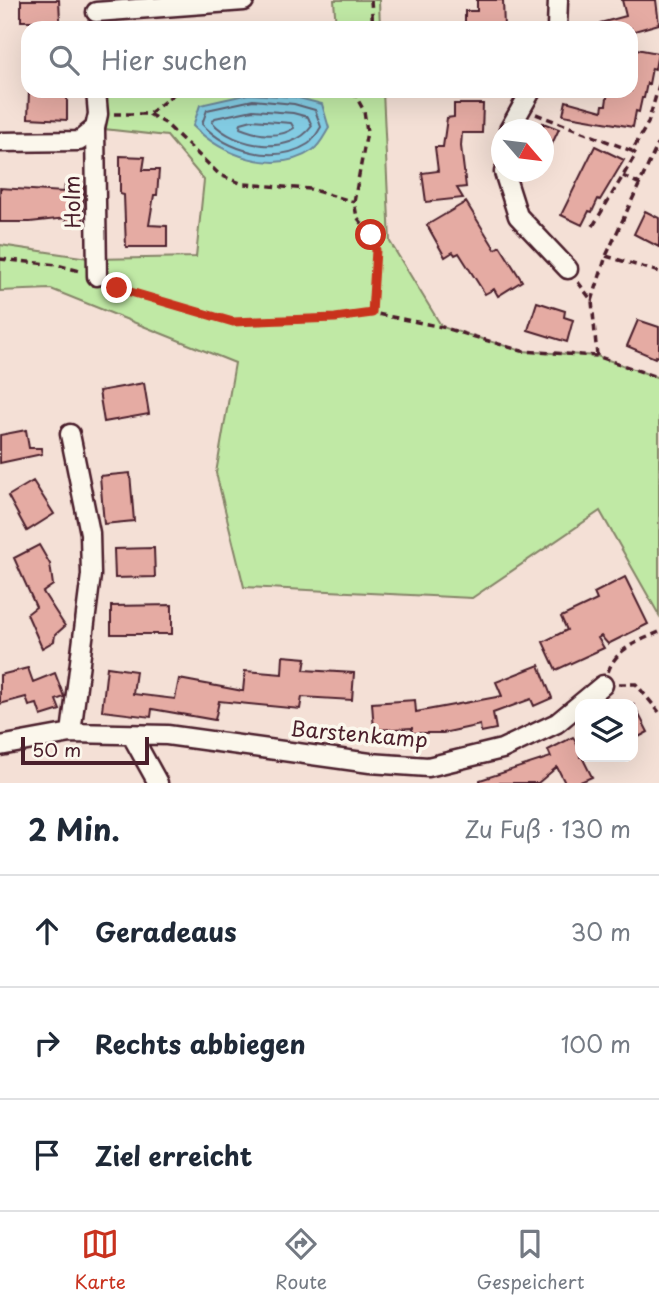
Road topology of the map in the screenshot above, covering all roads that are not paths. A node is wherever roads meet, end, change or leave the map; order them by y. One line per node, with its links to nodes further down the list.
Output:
1 (558, 0): 4 (street)
2 (244, 1): 3 (street)
3 (96, 13)
4 (557, 21)
5 (96, 98): 8 (street, Holm)
6 (527, 98): 7 (street)
7 (515, 119)
8 (96, 121): 9 (street); 12 (street, Holm)
9 (0, 142)
10 (507, 182): 11 (street)
11 (568, 268)
12 (97, 276)
13 (70, 434): 15 (street)
14 (603, 685): 16 (street, Barstenkamp)
15 (71, 733): 16 (street, Barstenkamp); 17 (street, Barstenkamp)
16 (132, 736): 18 (street)
17 (0, 746)
18 (158, 783)

